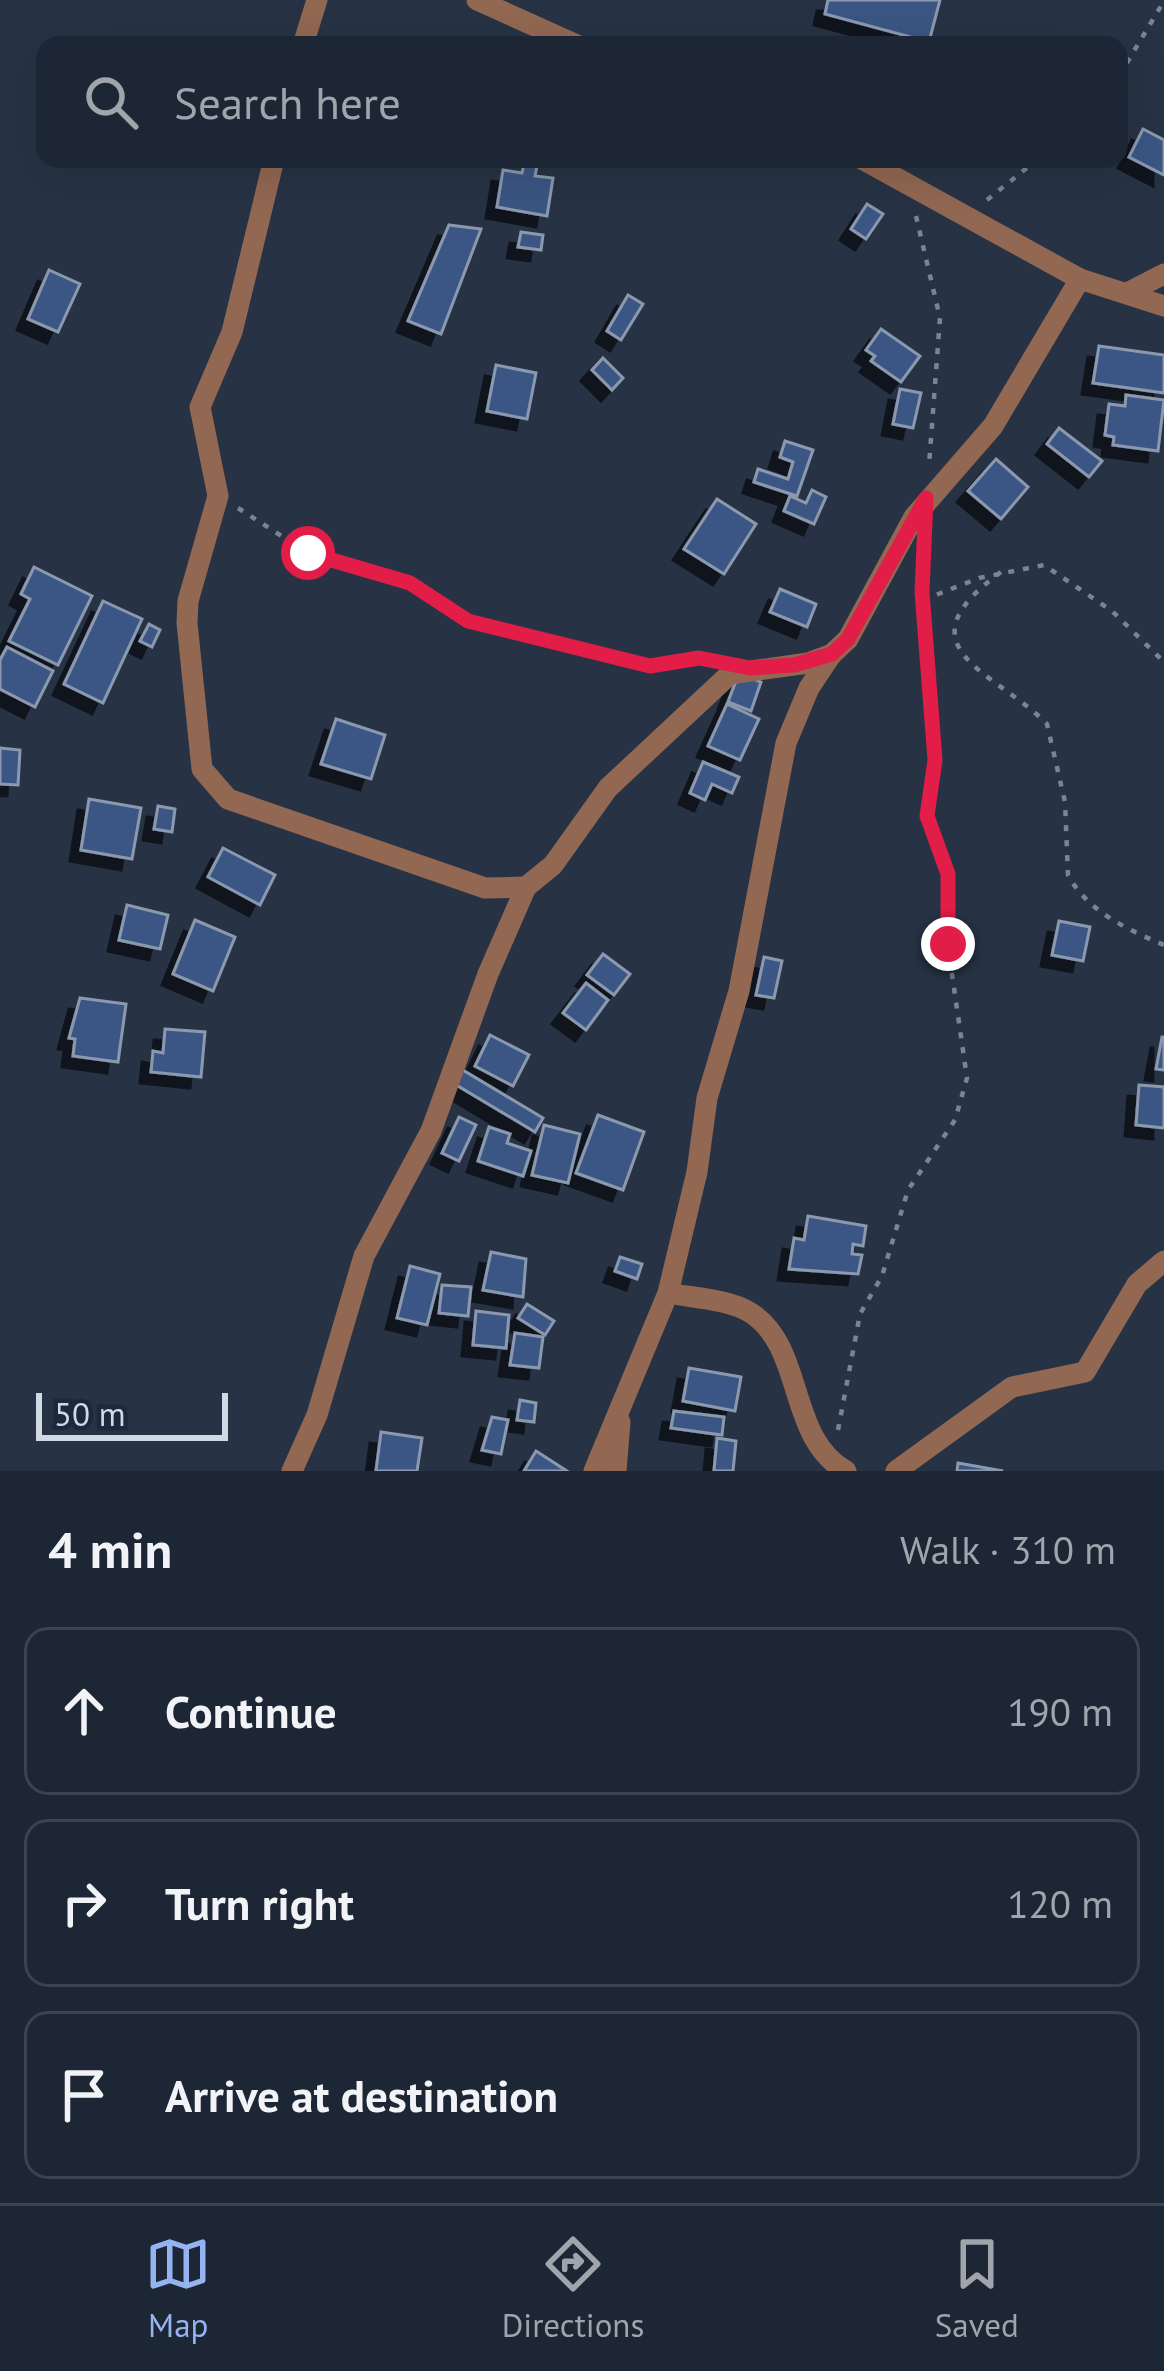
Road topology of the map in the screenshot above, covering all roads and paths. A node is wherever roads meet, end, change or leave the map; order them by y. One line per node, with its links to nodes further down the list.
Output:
1 (317, 0): 4 (street)
2 (477, 0): 5 (street)
3 (1164, 1): 6 (path)
4 (306, 36)
5 (557, 36)
6 (1128, 61)
7 (272, 168): 16 (street)
8 (879, 168): 10 (street)
9 (1027, 168): 11 (path)
10 (906, 182): 11 (street); 17 (path)
11 (969, 215): 13 (street)
12 (1164, 274): 14 (street)
13 (1080, 279): 14 (street); 17 (street)
14 (1126, 293): 15 (street)
15 (1164, 306)
16 (218, 496): 23 (path); 24 (street)
17 (926, 498): 21 (street)
18 (924, 545): 20 (path)
19 (1000, 572): 20 (path); 22 (path); 25 (path)
20 (923, 600): 30 (path)
21 (832, 654): 23 (street); 28 (street)
22 (1164, 662)
23 (750, 668): 24 (street)
24 (526, 887): 31 (street)
25 (1164, 945)
26 (1164, 1261): 27 (street)
27 (1154, 1278): 34 (street)
28 (668, 1292): 29 (street); 30 (street)
29 (621, 1404): 32 (street); 33 (street)
30 (839, 1466)
31 (292, 1471)
32 (594, 1471)
33 (616, 1471)
34 (896, 1471)

